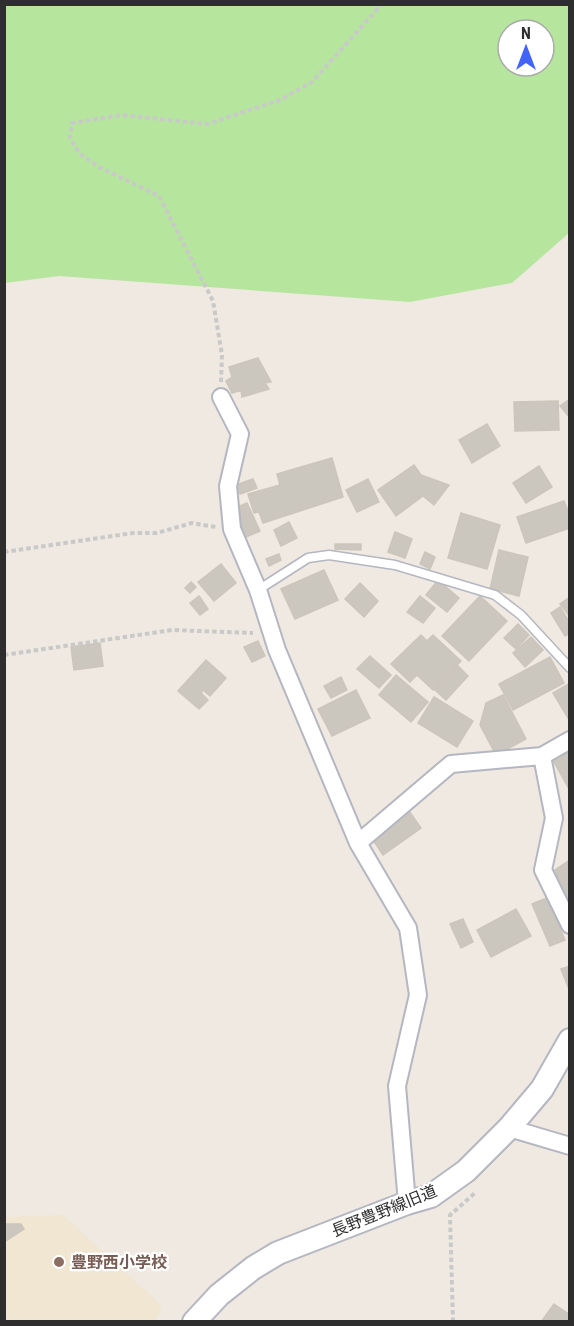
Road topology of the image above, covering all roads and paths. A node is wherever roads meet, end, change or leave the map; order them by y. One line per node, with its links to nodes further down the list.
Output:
1 (382, 4): 2 (path)
2 (220, 397): 3 (street)
3 (232, 529): 4 (path); 5 (street)
4 (4, 552)
5 (258, 590): 6 (street); 8 (lane)
6 (272, 634): 7 (path); 11 (street)
7 (4, 655)
8 (570, 668)
9 (570, 740): 10 (street)
10 (542, 756): 11 (street); 12 (street)
11 (358, 843): 17 (street)
12 (570, 925)
13 (570, 1040): 14 (street, 長野豊野線旧道)
14 (509, 1128): 15 (street); 17 (street, 長野豊野線旧道)
15 (570, 1146)
16 (483, 1185): 19 (path)
17 (407, 1203): 18 (street, 長野豊野線旧道)
18 (194, 1322)
19 (453, 1322)

